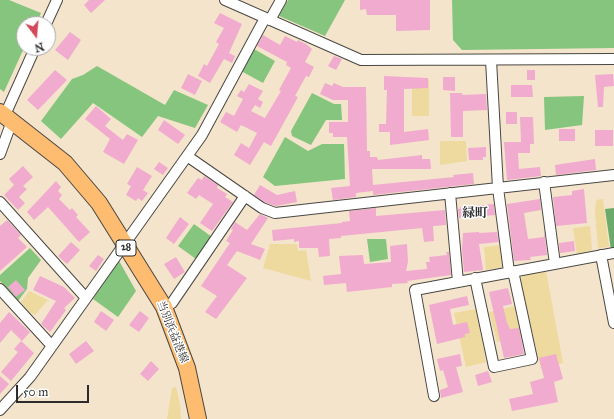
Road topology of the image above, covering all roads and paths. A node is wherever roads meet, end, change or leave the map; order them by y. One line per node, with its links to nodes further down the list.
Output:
1 (57, 0): 4 (street)
2 (225, 0): 5 (street)
3 (281, 0): 5 (street)
4 (50, 16)
5 (267, 19): 8 (street); 11 (street)
6 (31, 56): 9 (street)
7 (614, 59): 8 (street)
8 (491, 60): 14 (street)
9 (5, 116): 10 (street); 18 (main road, 当別浜益港線 / 28)
10 (0, 154)
11 (187, 156): 16 (street); 18 (street)
12 (614, 175): 13 (street)
13 (544, 182): 14 (street); 21 (street)
14 (498, 188): 15 (street); 22 (street)
15 (450, 193): 16 (street); 24 (street)
16 (245, 196): 27 (street)
17 (0, 202): 26 (street)
18 (124, 244): 26 (street); 27 (main road, 当別浜益港線 / 28)
19 (614, 253): 20 (street)
20 (601, 255): 21 (street); 28 (street)
21 (555, 264): 22 (street)
22 (511, 272): 23 (street); 23 (street)
23 (476, 278): 24 (street)
24 (458, 282): 30 (street)
25 (0, 290): 29 (street)
26 (86, 298): 29 (street)
27 (164, 307): 32 (main road, 当別浜益港線 / 28)
28 (614, 323)
29 (52, 346): 31 (street)
30 (434, 396)
31 (0, 410)
32 (198, 419)

